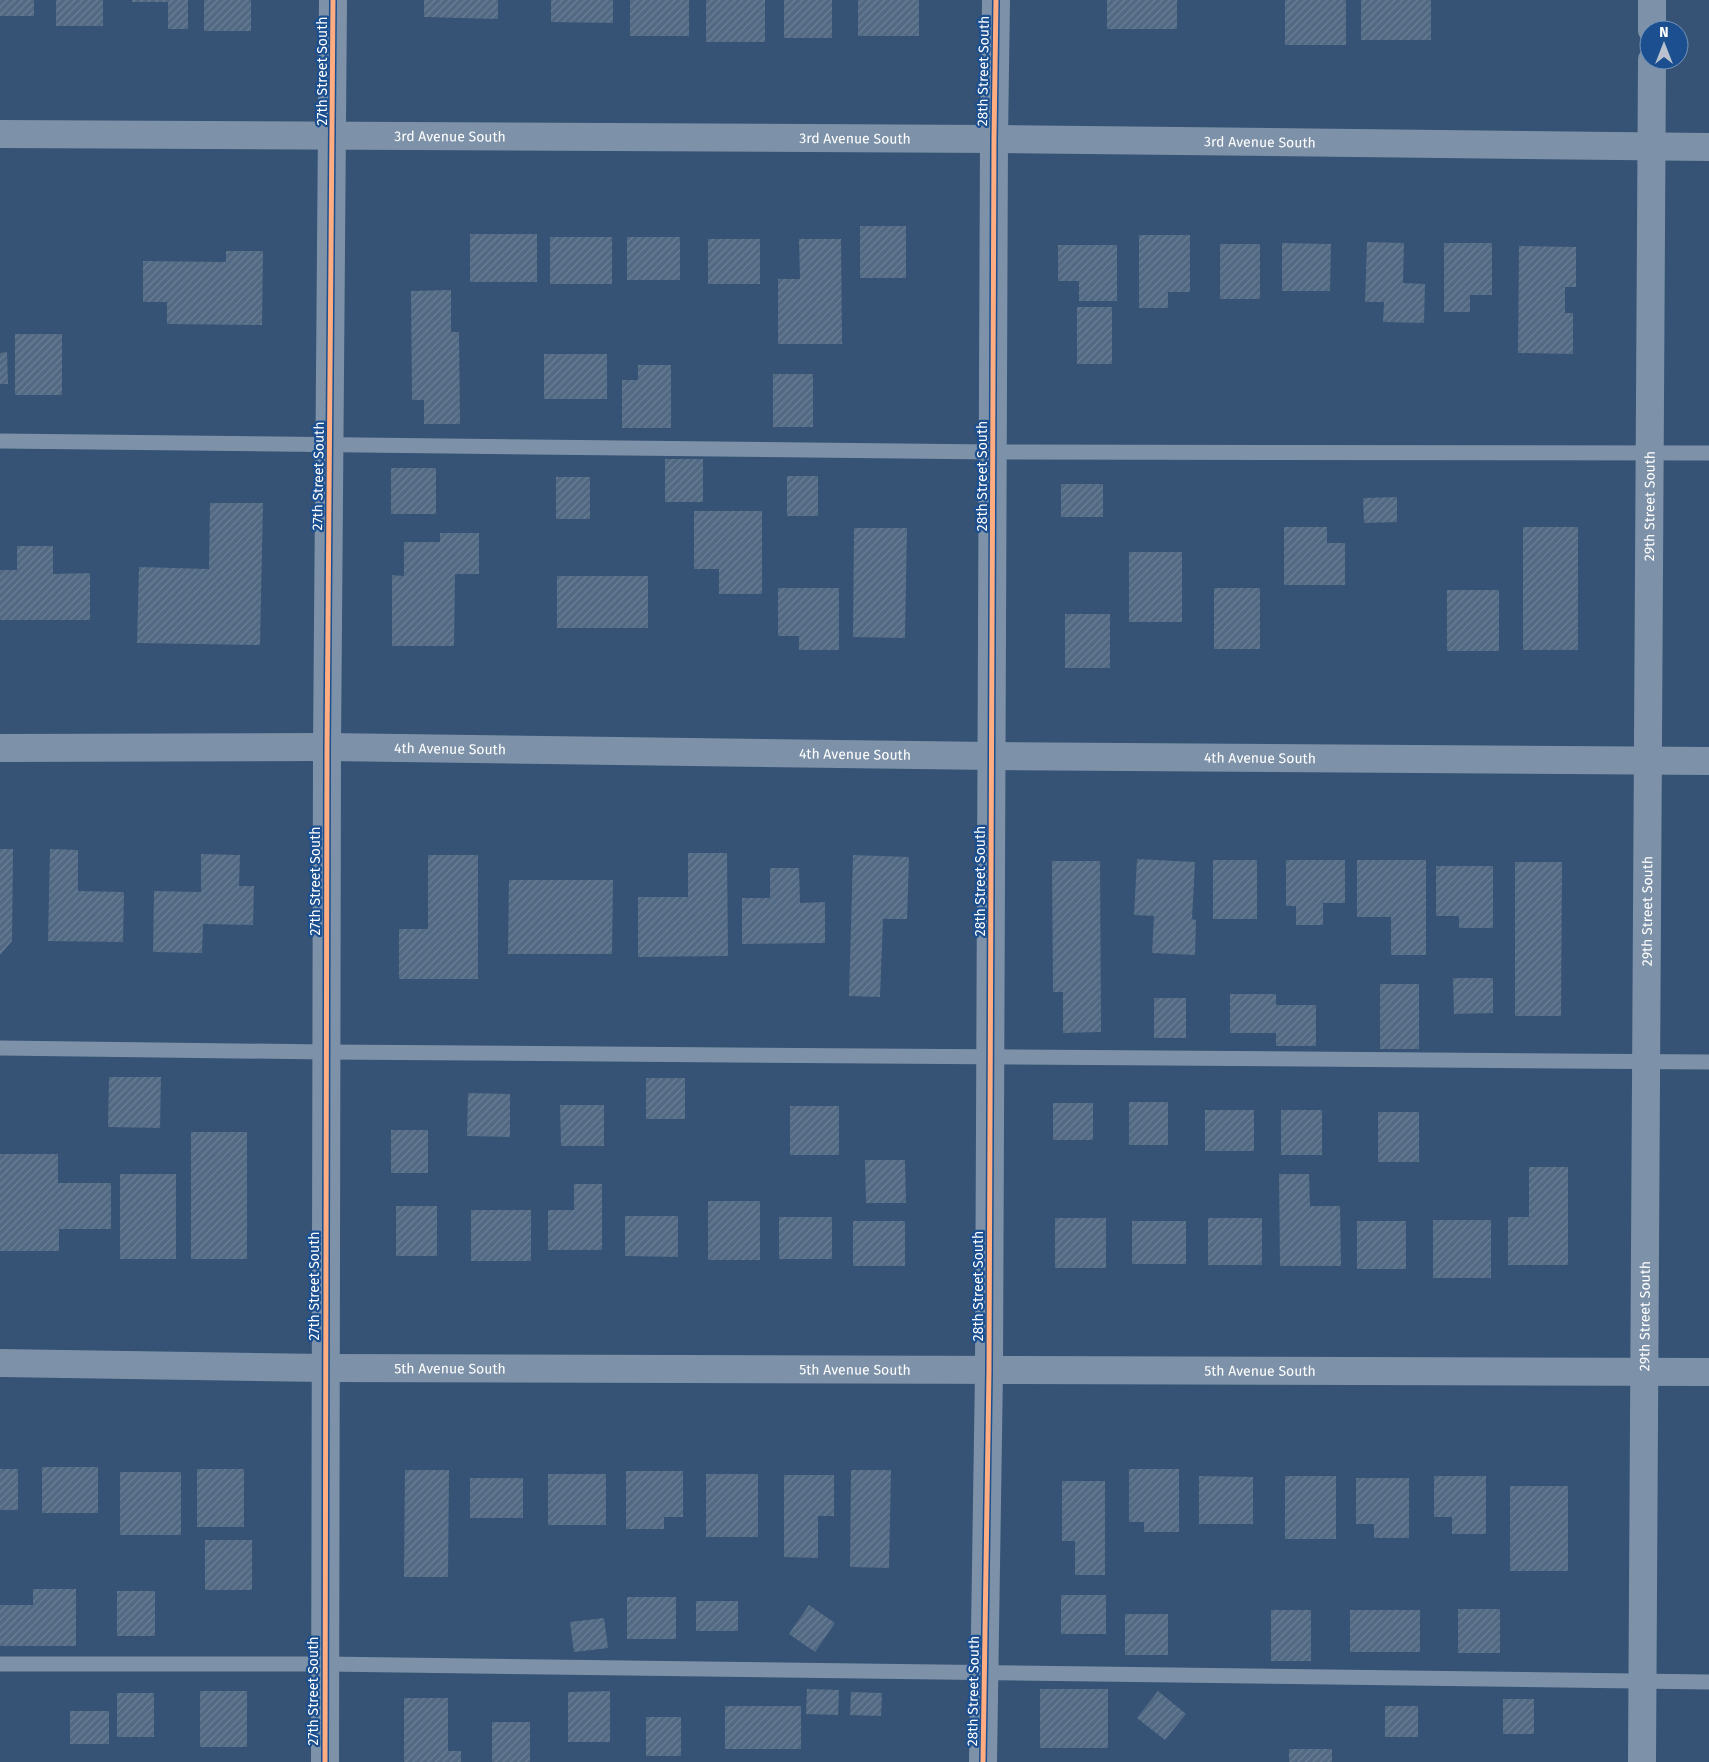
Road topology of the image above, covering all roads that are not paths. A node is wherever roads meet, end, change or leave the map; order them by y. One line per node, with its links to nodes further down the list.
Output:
1 (333, 0): 7 (street, 27th Street South)
2 (996, 0): 8 (street, 28th Street South)
3 (1652, 0): 4 (street)
4 (1652, 20)
5 (1652, 70): 9 (street, 29th Street South)
6 (0, 134): 7 (street, 3rd Avenue South)
7 (333, 136): 8 (street, 3rd Avenue South); 12 (street, 27th Street South)
8 (994, 139): 9 (street, 3rd Avenue South); 13 (street, 28th Street South)
9 (1651, 147): 10 (street, 3rd Avenue South); 14 (street, 29th Street South)
10 (1709, 148)
11 (0, 441): 12 (lane)
12 (330, 444): 13 (lane); 16 (street, 27th Street South)
13 (993, 452): 14 (lane); 18 (street, 28th Street South)
14 (1649, 453): 15 (lane); 19 (street, 29th Street South)
15 (1709, 453)
16 (327, 747): 17 (street, 4th Avenue South); 18 (street, 4th Avenue South); 22 (street, 27th Street South)
17 (0, 748)
18 (992, 756): 19 (street, 4th Avenue South); 23 (street, 28th Street South)
19 (1648, 760): 20 (street, 4th Avenue South); 24 (street, 29th Street South)
20 (1709, 761)
21 (0, 1048): 22 (lane)
22 (326, 1052): 23 (lane); 27 (street, 27th Street South)
23 (991, 1056): 24 (lane); 28 (street, 28th Street South)
24 (1646, 1061): 25 (lane); 29 (street, 29th Street South)
25 (1709, 1062)
26 (0, 1363): 27 (street, 5th Avenue South)
27 (325, 1368): 28 (street, 5th Avenue South); 32 (street, 27th Street South)
28 (989, 1371): 29 (street, 5th Avenue South); 33 (street, 28th Street South)
29 (1643, 1371): 30 (street, 5th Avenue South); 34 (street, 29th Street South)
30 (1709, 1372)
31 (0, 1664): 32 (lane)
32 (325, 1664): 33 (lane); 36 (street, 27th Street South)
33 (984, 1672): 34 (lane); 37 (street, 28th Street South)
34 (1642, 1681): 35 (lane); 38 (street, 29th Street South)
35 (1709, 1682)
36 (325, 1762)
37 (983, 1762)
38 (1642, 1762)

